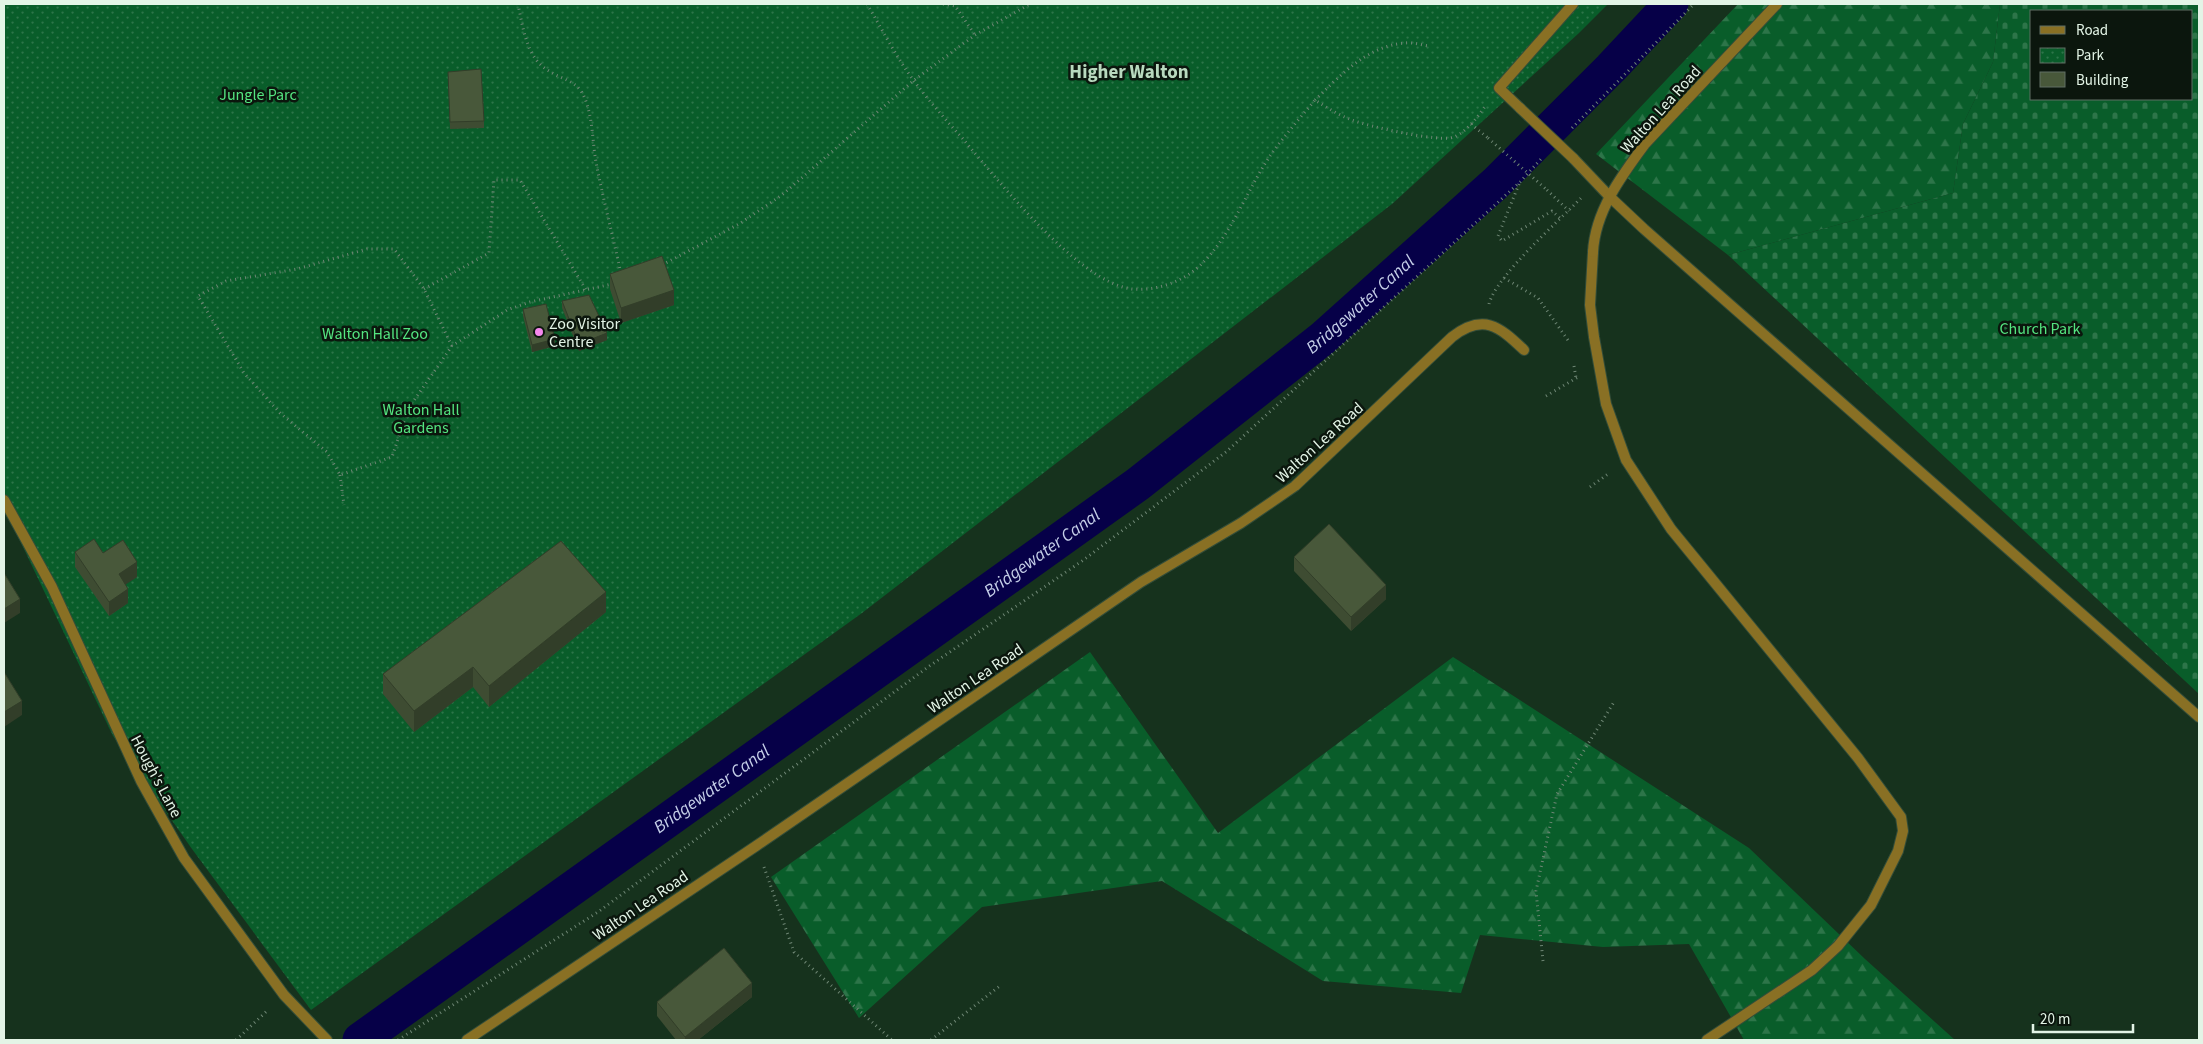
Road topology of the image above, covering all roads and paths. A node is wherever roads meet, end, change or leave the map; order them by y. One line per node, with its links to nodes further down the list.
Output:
1 (518, 4): 23 (path)
2 (867, 4): 10 (path)
3 (943, 4): 8 (path)
4 (1030, 4): 8 (path)
5 (1573, 4): 11 (street)
6 (1694, 4): 14 (path)
7 (1778, 4): 18 (street, Walton Lea Road)
8 (975, 35): 10 (path)
9 (1429, 46): 12 (path)
10 (913, 80): 12 (path); 21 (path)
11 (1499, 88): 13 (path); 17 (street, bridge)
12 (1314, 100): 13 (path)
13 (1471, 124): 19 (path, bridge)
14 (1569, 131)
15 (1544, 156): 16 (path)
16 (1520, 182): 20 (path); 46 (path)
17 (1596, 183): 18 (street); 19 (path)
18 (1610, 197): 32 (street, Walton Lea Road); 39 (street)
19 (1569, 210): 20 (path)
20 (1561, 219): 22 (path)
21 (655, 268)
22 (1504, 278): 27 (path); 30 (path)
23 (622, 280)
24 (616, 283): 26 (path)
25 (424, 289): 26 (path); 28 (path); 35 (path)
26 (587, 290): 28 (path)
27 (1484, 324): 29 (street); 40 (street, Walton Lea Road)
28 (452, 346): 35 (path)
29 (1524, 350)
30 (1572, 350)
31 (1573, 359): 33 (path)
32 (1600, 370): 33 (path); 50 (street, Walton Lea Road)
33 (1576, 378): 34 (path)
34 (1546, 396)
35 (340, 475): 37 (path)
36 (4, 500): 45 (street, Hough's Lane)
37 (344, 506)
38 (1614, 702): 41 (path)
39 (2199, 717)
40 (756, 846): 47 (street, Walton Lea Road); 48 (path)
41 (1543, 961)
42 (1001, 985): 49 (path)
43 (257, 1020): 44 (path)
44 (236, 1040)
45 (327, 1040)
46 (398, 1040)
47 (467, 1040)
48 (892, 1040)
49 (931, 1040)
50 (1707, 1040)

